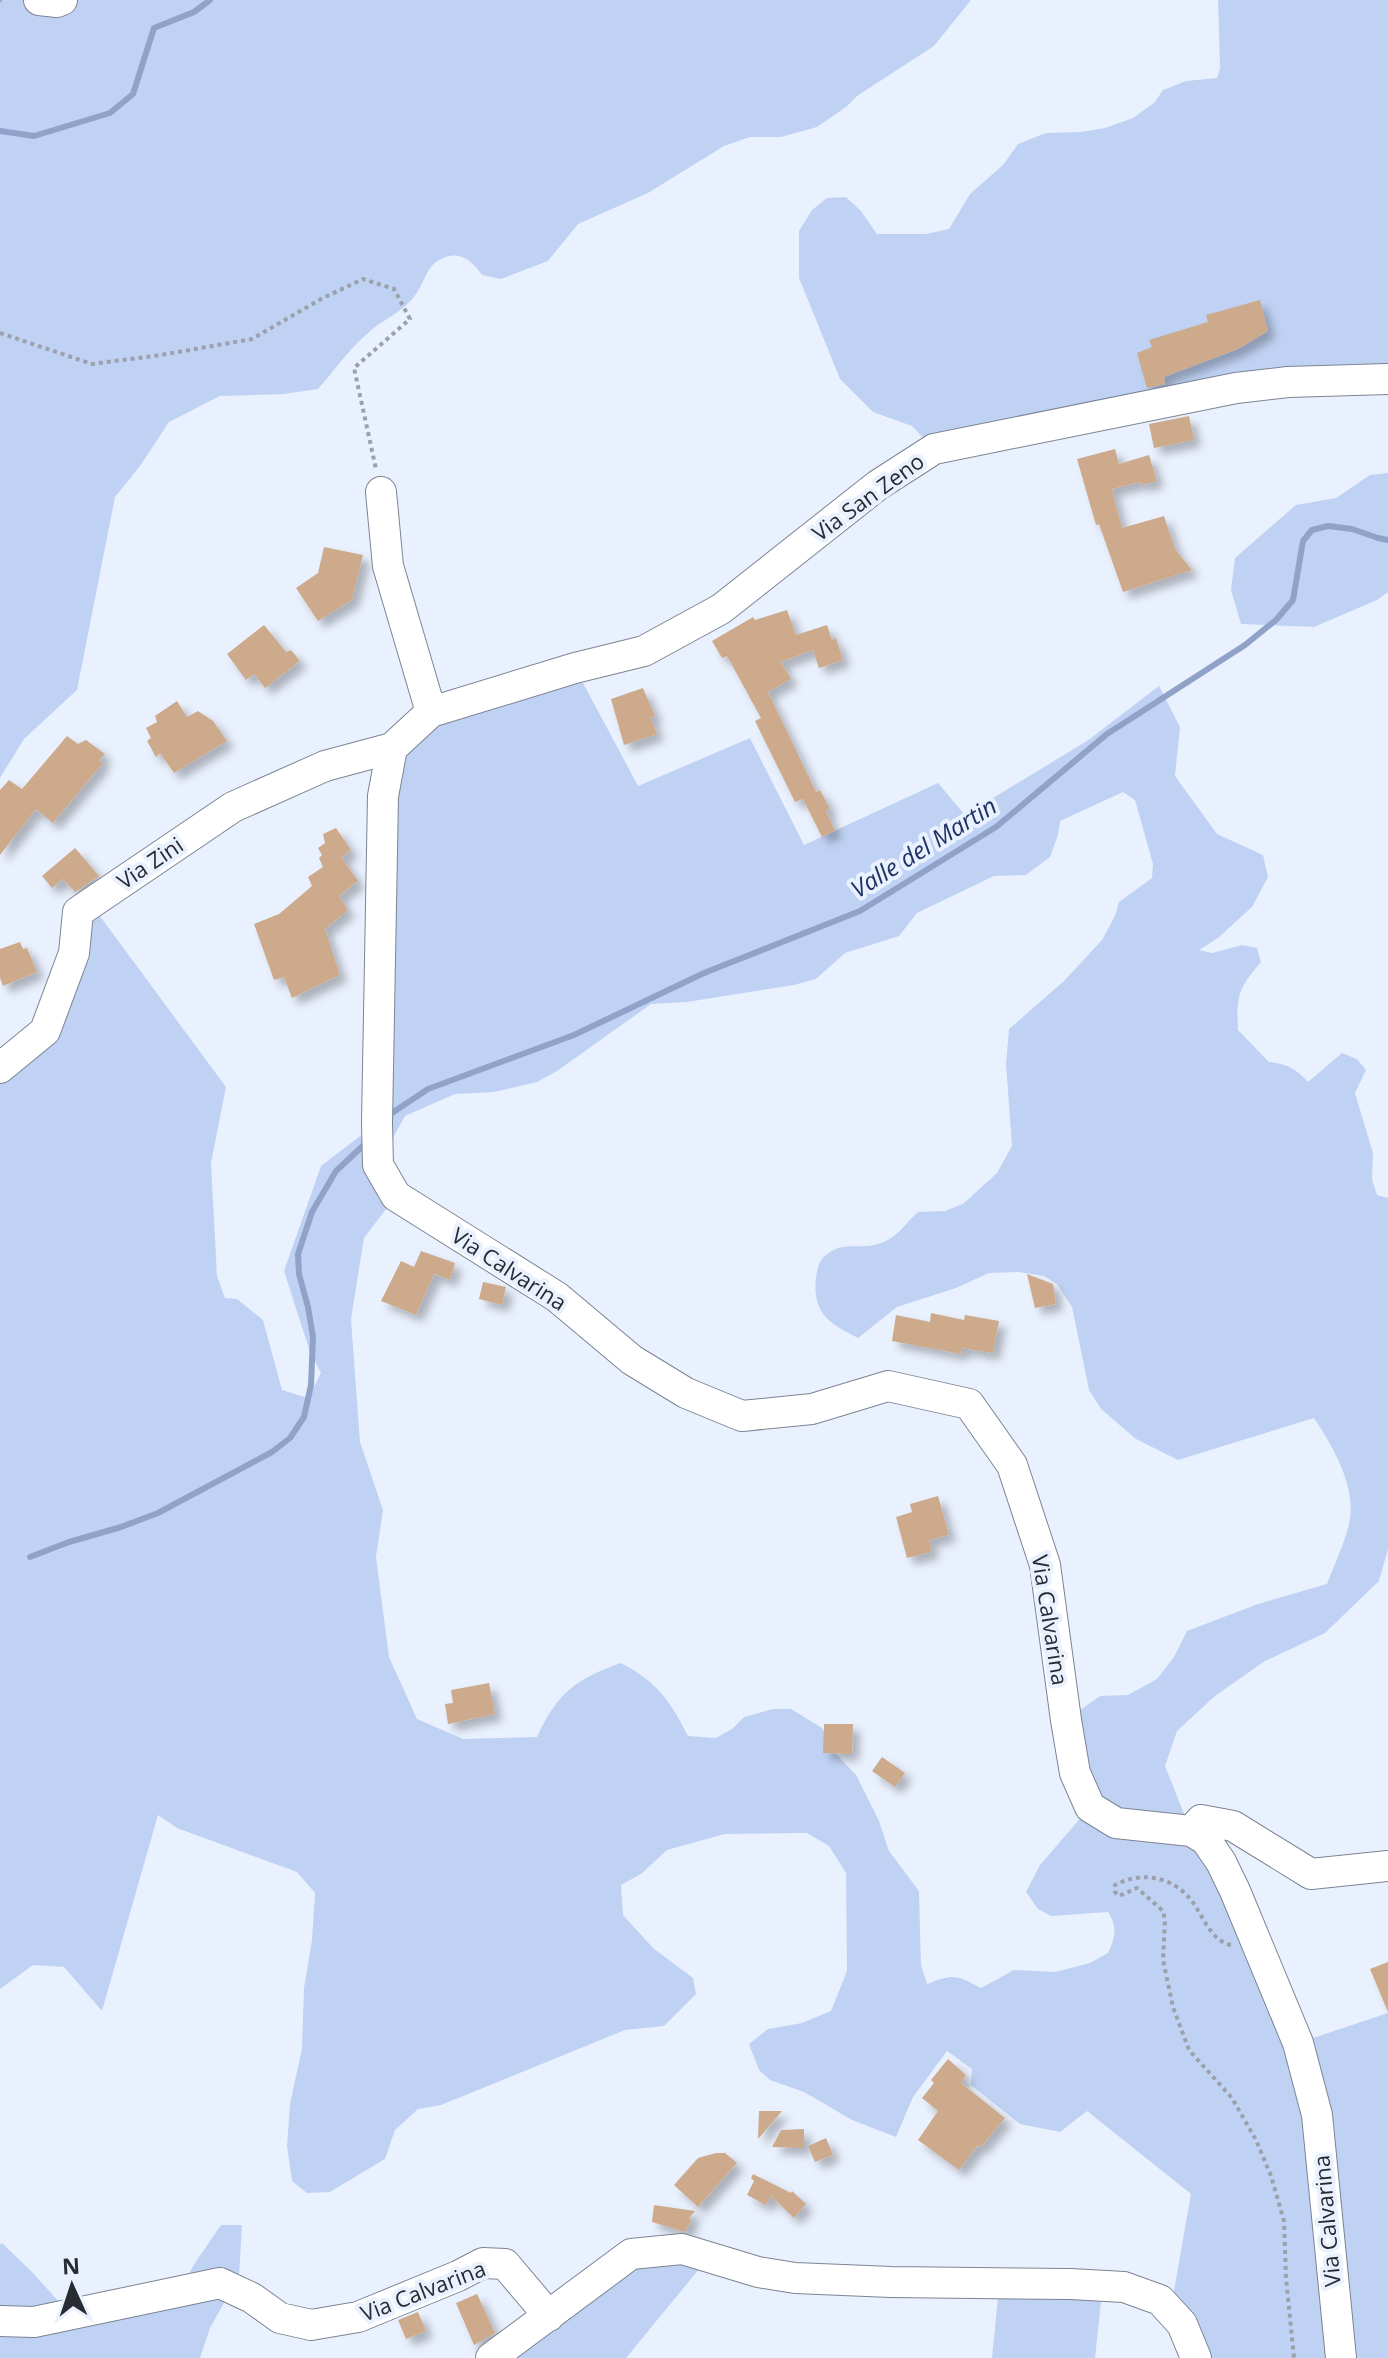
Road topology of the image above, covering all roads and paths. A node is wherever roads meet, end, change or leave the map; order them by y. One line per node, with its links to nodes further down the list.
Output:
1 (39, 0): 2 (street)
2 (62, 0)
3 (0, 333): 5 (path)
4 (1388, 379): 6 (street, Via San Zeno)
5 (381, 492): 6 (street)
6 (431, 712): 7 (street)
7 (392, 748): 8 (street, Via Zini); 9 (street, Via Calvarina)
8 (0, 1068)
9 (1191, 1831): 10 (street); 17 (street, Via Calvarina)
10 (1388, 1866)
11 (1238, 1947): 16 (path)
12 (549, 2316): 13 (street, Via Calvarina); 14 (street); 15 (street)
13 (0, 2321)
14 (491, 2358)
15 (1196, 2358)
16 (1294, 2358)
17 (1341, 2358)

